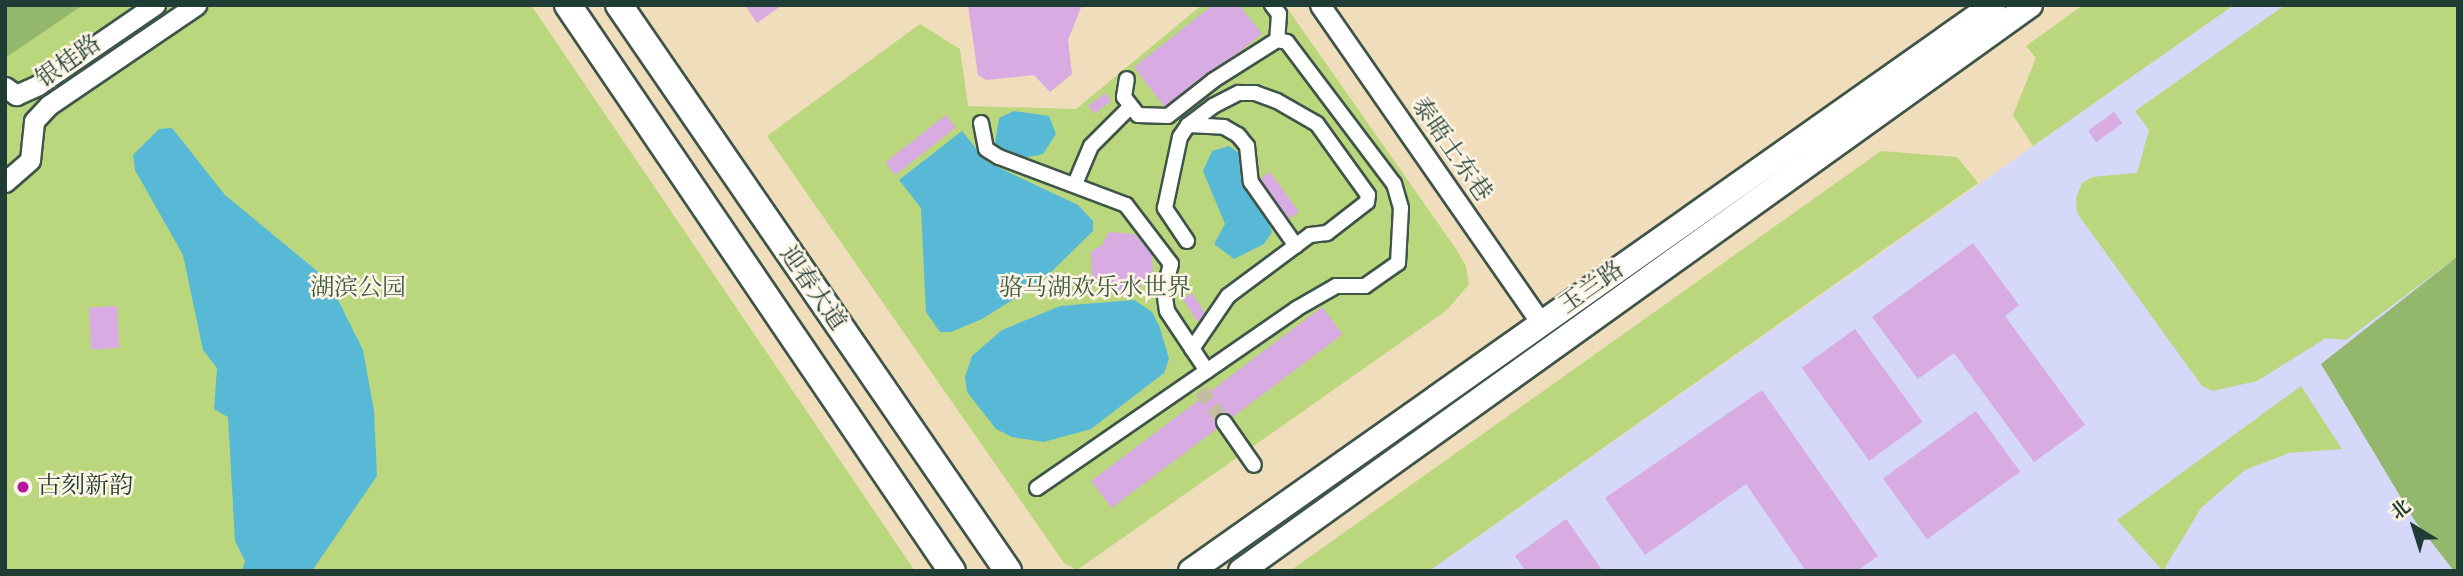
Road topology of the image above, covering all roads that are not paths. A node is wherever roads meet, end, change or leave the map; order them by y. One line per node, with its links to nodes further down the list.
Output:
1 (155, 5): 11 (street, 银桂路)
2 (196, 5): 13 (street, 银桂路)
3 (568, 5): 26 (main road, 迎春大道)
4 (619, 5): 27 (main road, 迎春大道)
5 (1272, 5): 9 (street)
6 (1320, 5): 20 (street, 泰晤士东巷)
7 (1993, 5): 20 (street, 玉兰路)
8 (2030, 5): 29 (street, 玉兰路)
9 (1277, 40): 12 (street); 22 (street)
10 (1128, 79): 12 (street)
11 (10, 91): 13 (street)
12 (1130, 107): 17 (street)
13 (34, 121): 16 (street, 银桂路)
14 (981, 123): 17 (street)
15 (1188, 125): 18 (street); 19 (street); 19 (street)
16 (5, 182)
17 (1076, 184): 21 (street)
18 (1187, 241)
19 (1296, 246): 21 (street)
20 (1542, 324): 28 (street, 玉兰路)
21 (1192, 349): 22 (street)
22 (1207, 371): 25 (street)
23 (1224, 422): 24 (street)
24 (1254, 465)
25 (1037, 488)
26 (952, 571)
27 (1008, 571)
28 (1191, 571)
29 (1241, 571)

